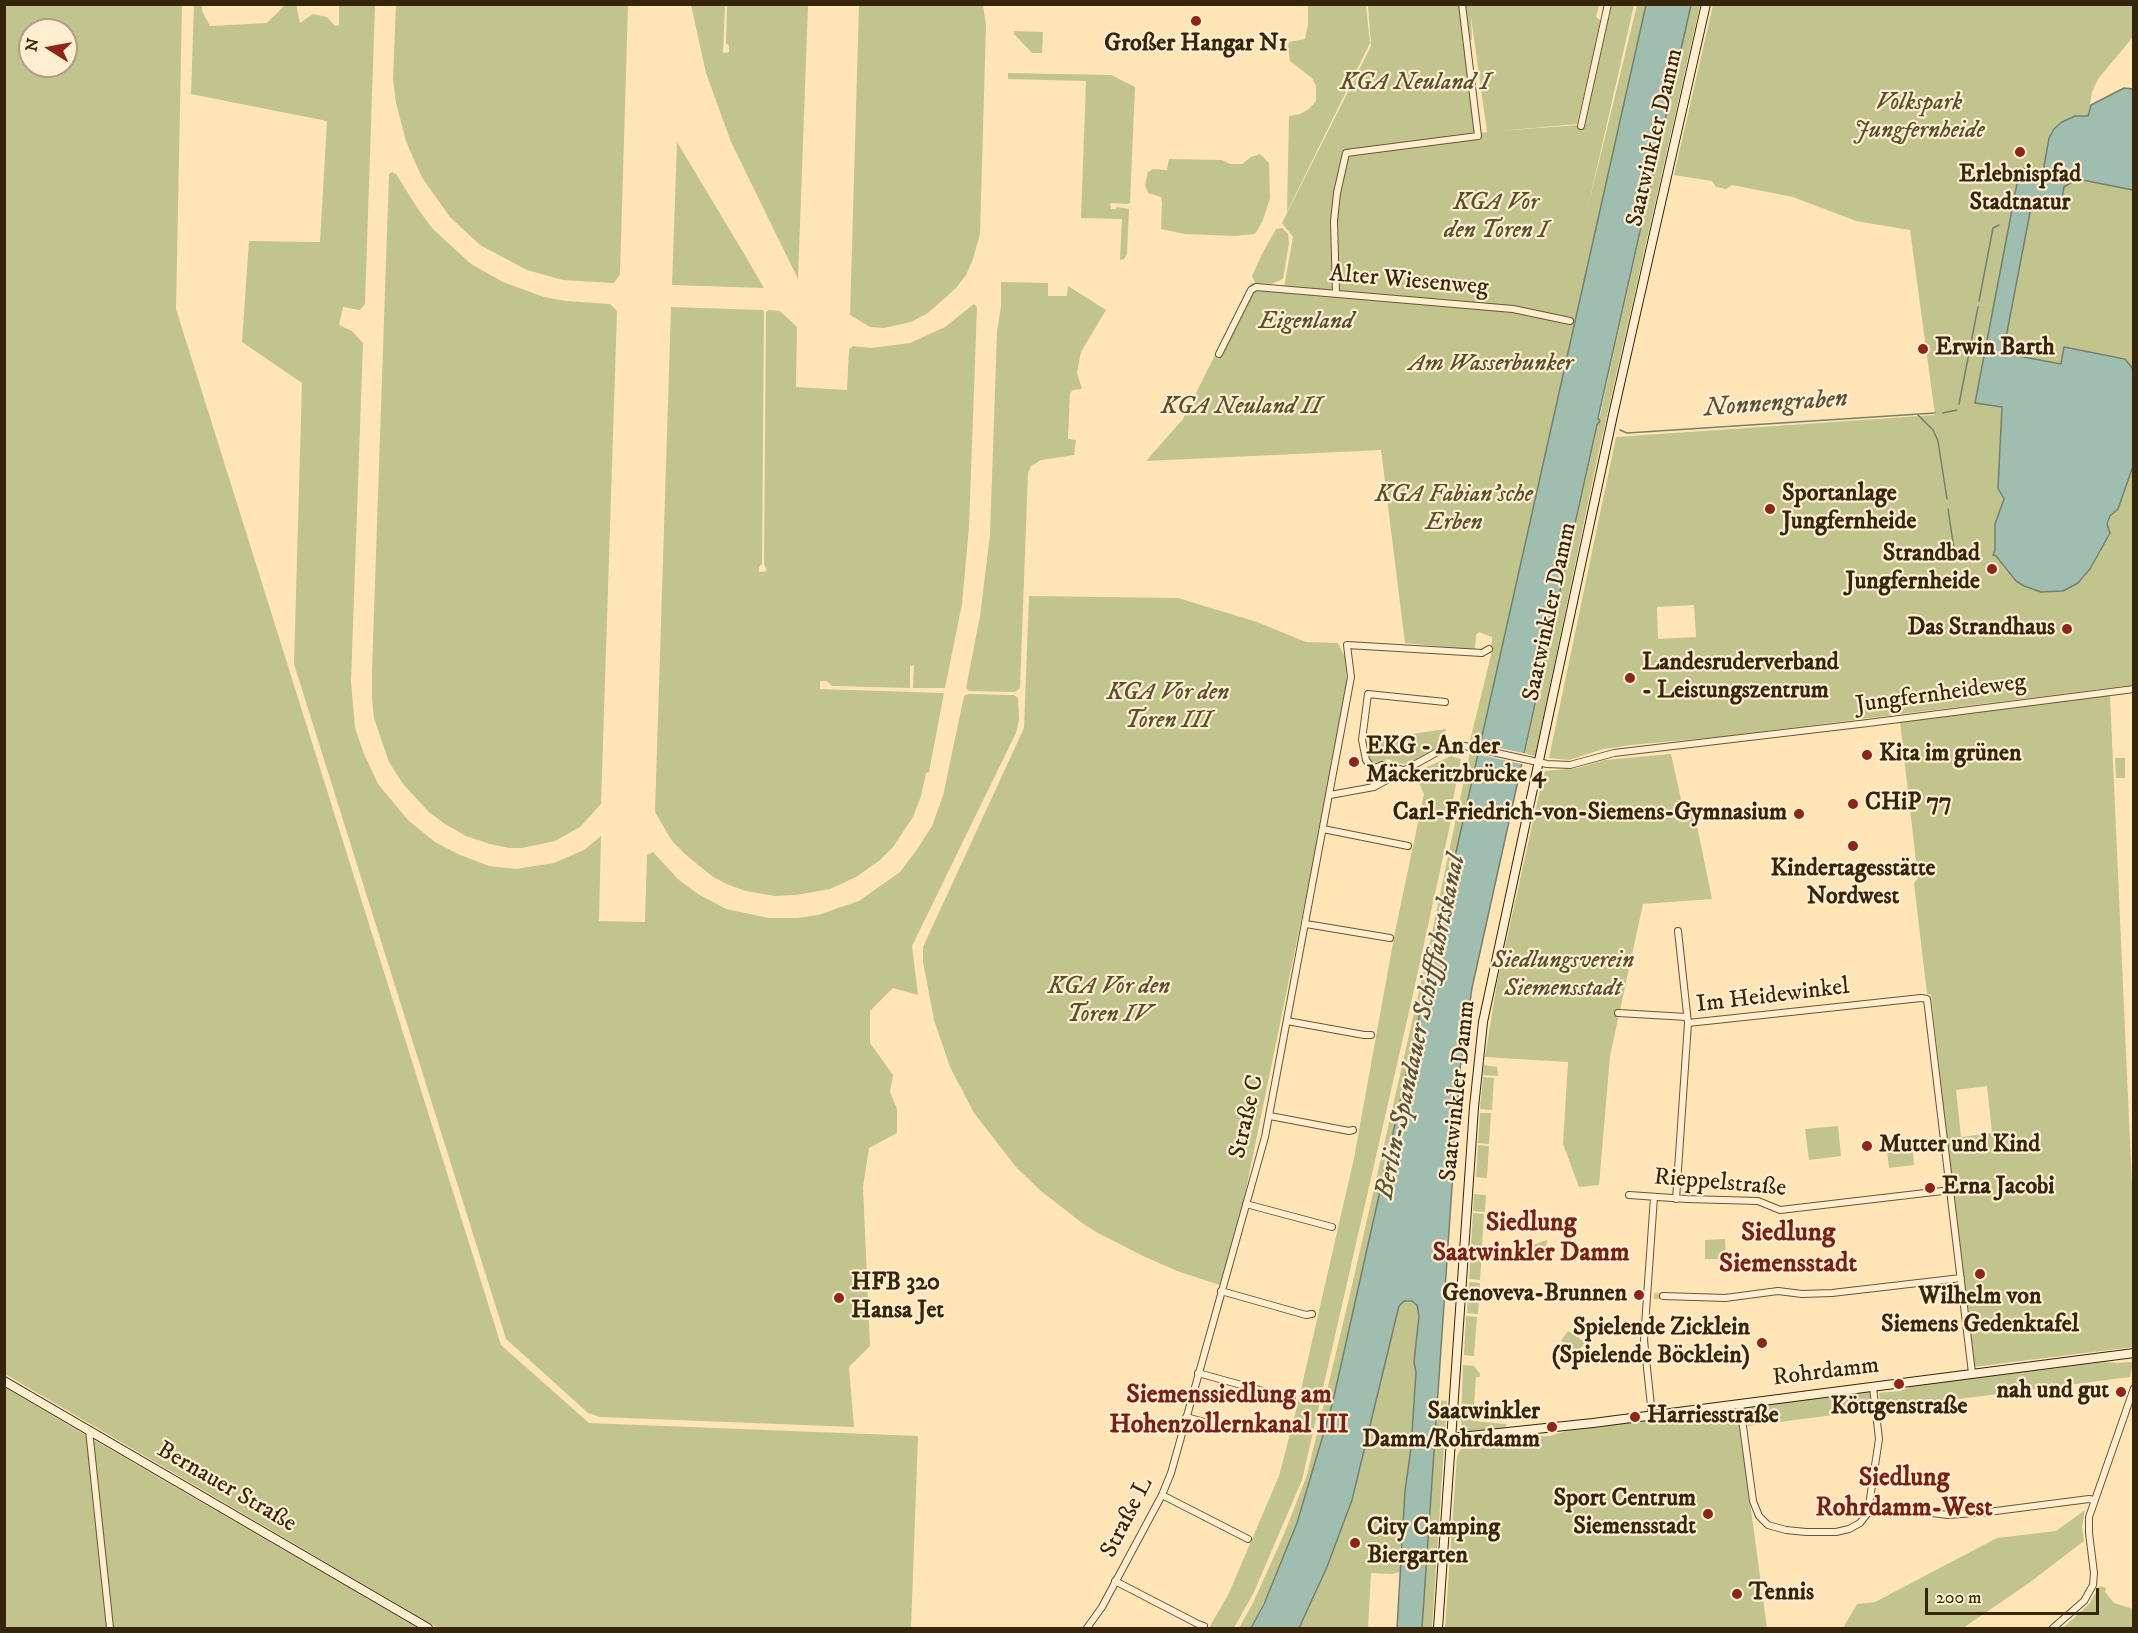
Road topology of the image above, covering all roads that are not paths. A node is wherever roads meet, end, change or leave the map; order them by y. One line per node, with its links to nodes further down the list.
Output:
1 (1462, 4): 5 (street)
2 (1608, 4): 4 (street)
3 (1706, 4): 11 (main road, Saatwinkler Damm)
4 (1581, 126)
5 (1335, 293): 6 (street, Alter Wiesenweg); 7 (street, Alter Wiesenweg)
6 (1570, 321)
7 (1219, 354)
8 (1489, 649): 15 (street, Straße C)
9 (2133, 689): 11 (street, Jungfernheideweg)
10 (1445, 702): 12 (street)
11 (1537, 762): 13 (street, Jungfernheideweg); 49 (main road, Saatwinkler Damm)
12 (1373, 769): 13 (street); 14 (street)
13 (1404, 770): 14 (street, Jungfernheideweg)
14 (1374, 787): 15 (street, Jungfernheideweg)
15 (1330, 795): 16 (street, Straße C)
16 (1323, 829): 17 (street); 18 (street, Straße C)
17 (1408, 846)
18 (1306, 924): 20 (street); 23 (street, Straße C)
19 (1678, 931): 22 (street)
20 (1390, 938)
21 (1618, 1013): 22 (street, Im Heidewinkel)
22 (1688, 1020): 27 (street, Im Heidewinkel); 30 (street, Im Heidewinkel)
23 (1287, 1021): 24 (street); 25 (street, Straße C)
24 (1371, 1035)
25 (1270, 1116): 26 (street); 31 (street, Straße C)
26 (1353, 1130)
27 (1951, 1190): 30 (street, Rieppelstraße); 33 (street)
28 (1629, 1195): 29 (street, Rieppelstraße)
29 (1654, 1197): 30 (street, Rieppelstraße); 45 (street)
30 (1676, 1199)
31 (1246, 1204): 32 (street); 34 (street, Straße C)
32 (1332, 1227)
33 (1961, 1278): 35 (street); 39 (street)
34 (1221, 1291): 36 (street); 38 (street, Straße C)
35 (1663, 1296)
36 (1312, 1314)
37 (2133, 1353): 39 (main road, Rohrdamm)
38 (1198, 1373): 43 (street); 46 (street, Straße C)
39 (1972, 1373): 41 (main road, Rohrdamm)
40 (4, 1381): 48 (main road, Bernauer Straße)
41 (1873, 1387): 44 (main road, Rohrdamm); 52 (street)
42 (2133, 1388): 51 (street)
43 (1292, 1399)
44 (1740, 1404): 45 (main road, Rohrdamm); 52 (street)
45 (1652, 1415): 49 (main road, Rohrdamm)
46 (1186, 1417): 47 (street); 50 (street, Straße L)
47 (1212, 1424)
48 (89, 1430): 56 (street); 57 (main road, Bernauer Straße)
49 (1451, 1438): 59 (main road, Saatwinkler Damm)
50 (1162, 1495): 53 (street); 54 (street, Straße L)
51 (2094, 1500): 52 (street); 60 (street)
52 (1869, 1505)
53 (1248, 1539)
54 (1115, 1581): 55 (street); 58 (street, Straße L)
55 (1204, 1626)
56 (110, 1629)
57 (428, 1629)
58 (1087, 1629)
59 (1438, 1629)
60 (2053, 1629)

